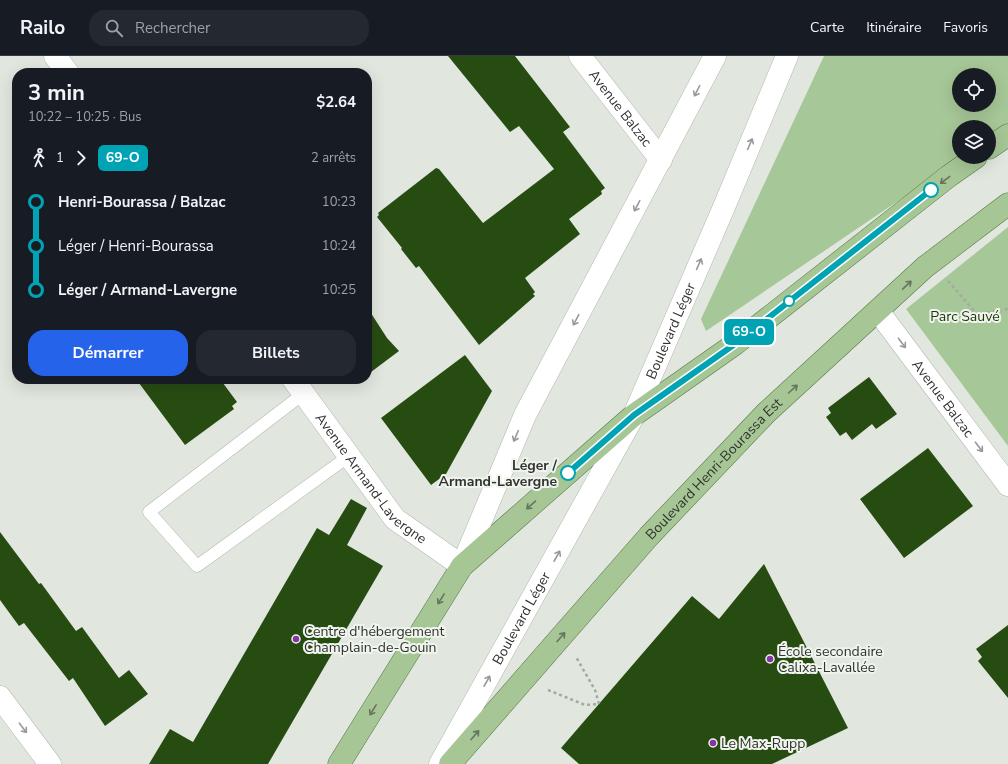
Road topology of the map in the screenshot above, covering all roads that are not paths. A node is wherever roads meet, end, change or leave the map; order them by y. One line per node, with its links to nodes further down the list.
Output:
1 (55, 56): 5 (main road)
2 (580, 56): 8 (main road, Avenue Balzac)
3 (715, 56): 8 (main road, one-way to 8)
4 (787, 56): 13 (main road, Boulevard Léger, one-way to 4)
5 (64, 68)
6 (1008, 135): 7 (main road)
7 (996, 143)
8 (661, 160): 16 (main road, one-way to 16)
9 (966, 164): 13 (main road, one-way to 13)
10 (1008, 204): 11 (main road, Boulevard Henri-Bourassa Est, one-way to 10)
11 (878, 311): 15 (main road, Avenue Balzac, one-way to 15); 21 (main road, Boulevard Henri-Bourassa Est, one-way to 11)
12 (298, 386): 14 (main road, Avenue Armand-Lavergne); 14 (lane)
13 (634, 415): 16 (main road, one-way to 16); 20 (main road, Boulevard Léger, one-way to 13)
14 (349, 456): 16 (main road, Avenue Armand-Lavergne)
15 (1008, 486)
16 (462, 566): 19 (main road, one-way to 19)
17 (0, 697): 18 (main road, one-way to 18)
18 (50, 764)
19 (339, 764)
20 (440, 764)
21 (450, 764)

